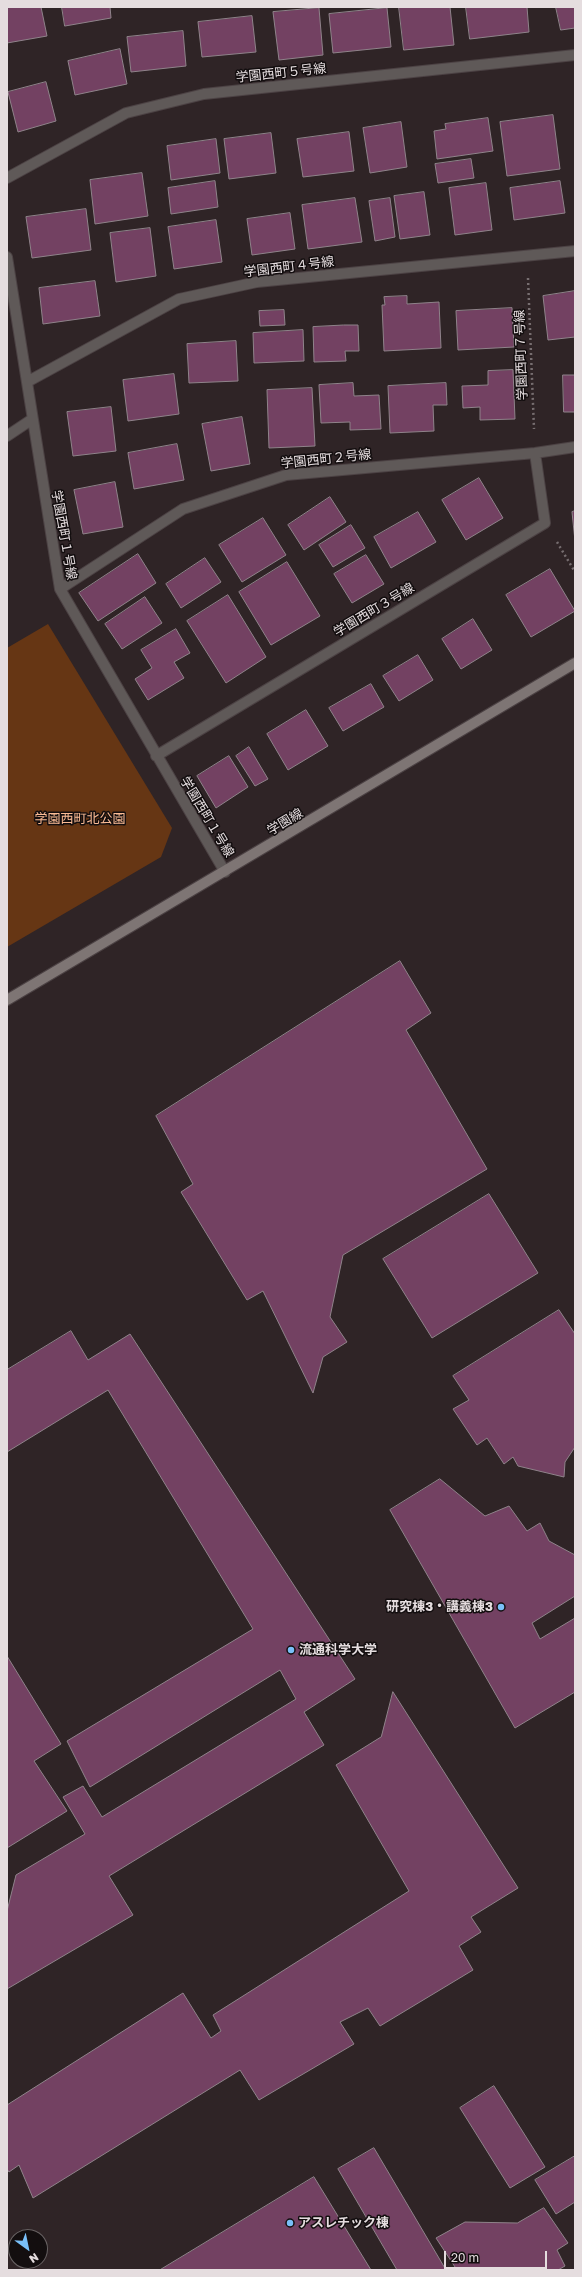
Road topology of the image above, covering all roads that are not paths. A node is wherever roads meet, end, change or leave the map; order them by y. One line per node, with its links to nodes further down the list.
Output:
1 (575, 55): 2 (street, 学園西町５号線)
2 (7, 178)
3 (575, 251): 5 (street, 学園西町４号線)
4 (7, 257): 5 (street, 学園西町１号線)
5 (27, 382): 6 (street, 学園西町１号線)
6 (31, 420): 7 (street); 10 (street, 学園西町１号線)
7 (7, 436)
8 (575, 447): 9 (street, 学園西町２号線)
9 (535, 453): 10 (street, 学園西町２号線); 12 (street, 学園西町３号線)
10 (60, 589): 12 (street, 学園西町１号線)
11 (575, 663): 13 (street, 学園線)
12 (156, 756): 13 (street, 学園西町１号線)
13 (225, 872): 14 (street, 学園線)
14 (7, 1000)

